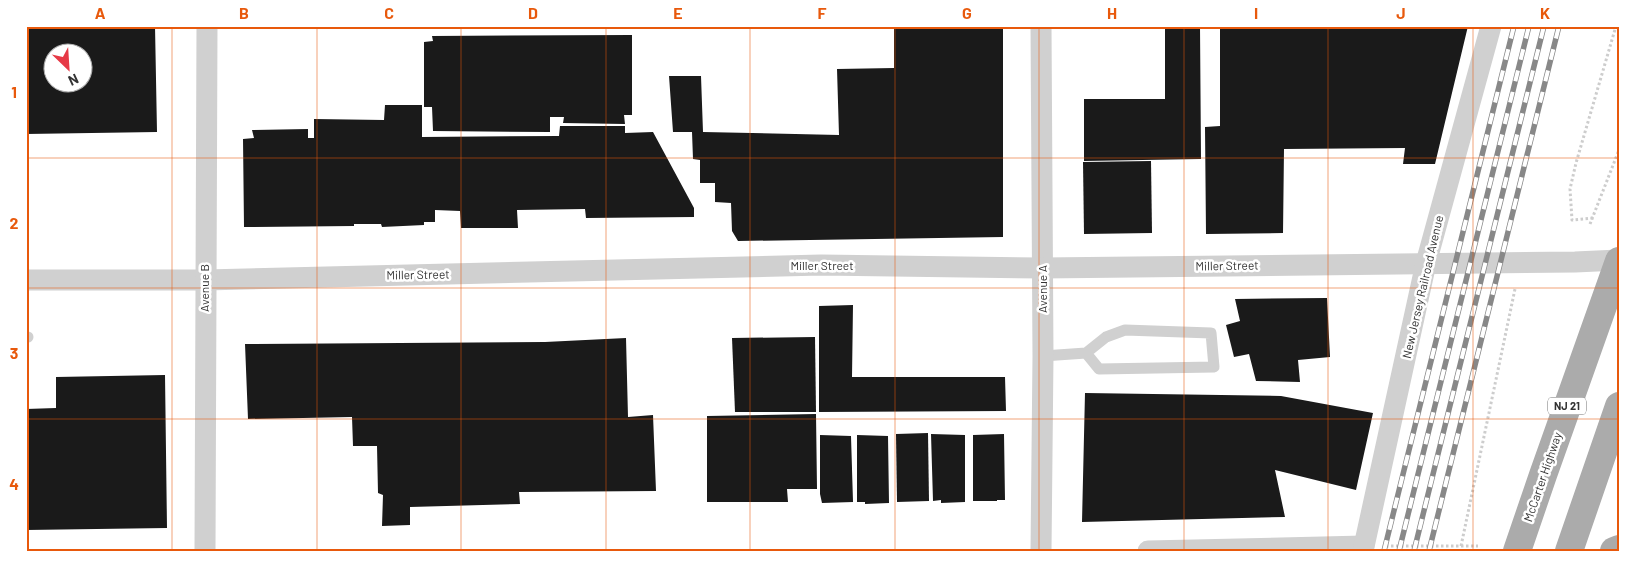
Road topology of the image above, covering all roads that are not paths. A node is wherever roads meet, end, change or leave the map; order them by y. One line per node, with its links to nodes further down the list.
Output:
1 (207, 26): 8 (street, Avenue B)
2 (1041, 26): 6 (street, Avenue A)
3 (1491, 26): 5 (street, New Jersey Railroad Avenue)
4 (1619, 261): 5 (street, Miller Street); 18 (main road, McCarter Highway / NJ 21)
5 (1426, 263): 6 (street, Miller Street); 12 (street, New Jersey Railroad Avenue)
6 (1042, 268): 8 (street, Miller Street); 10 (street, Avenue A)
7 (26, 280): 8 (street, Miller Street)
8 (205, 280): 14 (street, Avenue B)
9 (1086, 353): 9 (lane); 10 (lane)
10 (1043, 356): 16 (street, Avenue A)
11 (1619, 406): 19 (main road)
12 (1363, 548): 17 (street)
13 (1619, 549): 20 (main road)
14 (205, 551)
15 (1033, 551): 16 (street)
16 (1042, 551)
17 (1148, 551)
18 (1517, 551)
19 (1569, 551)
20 (1614, 551)

